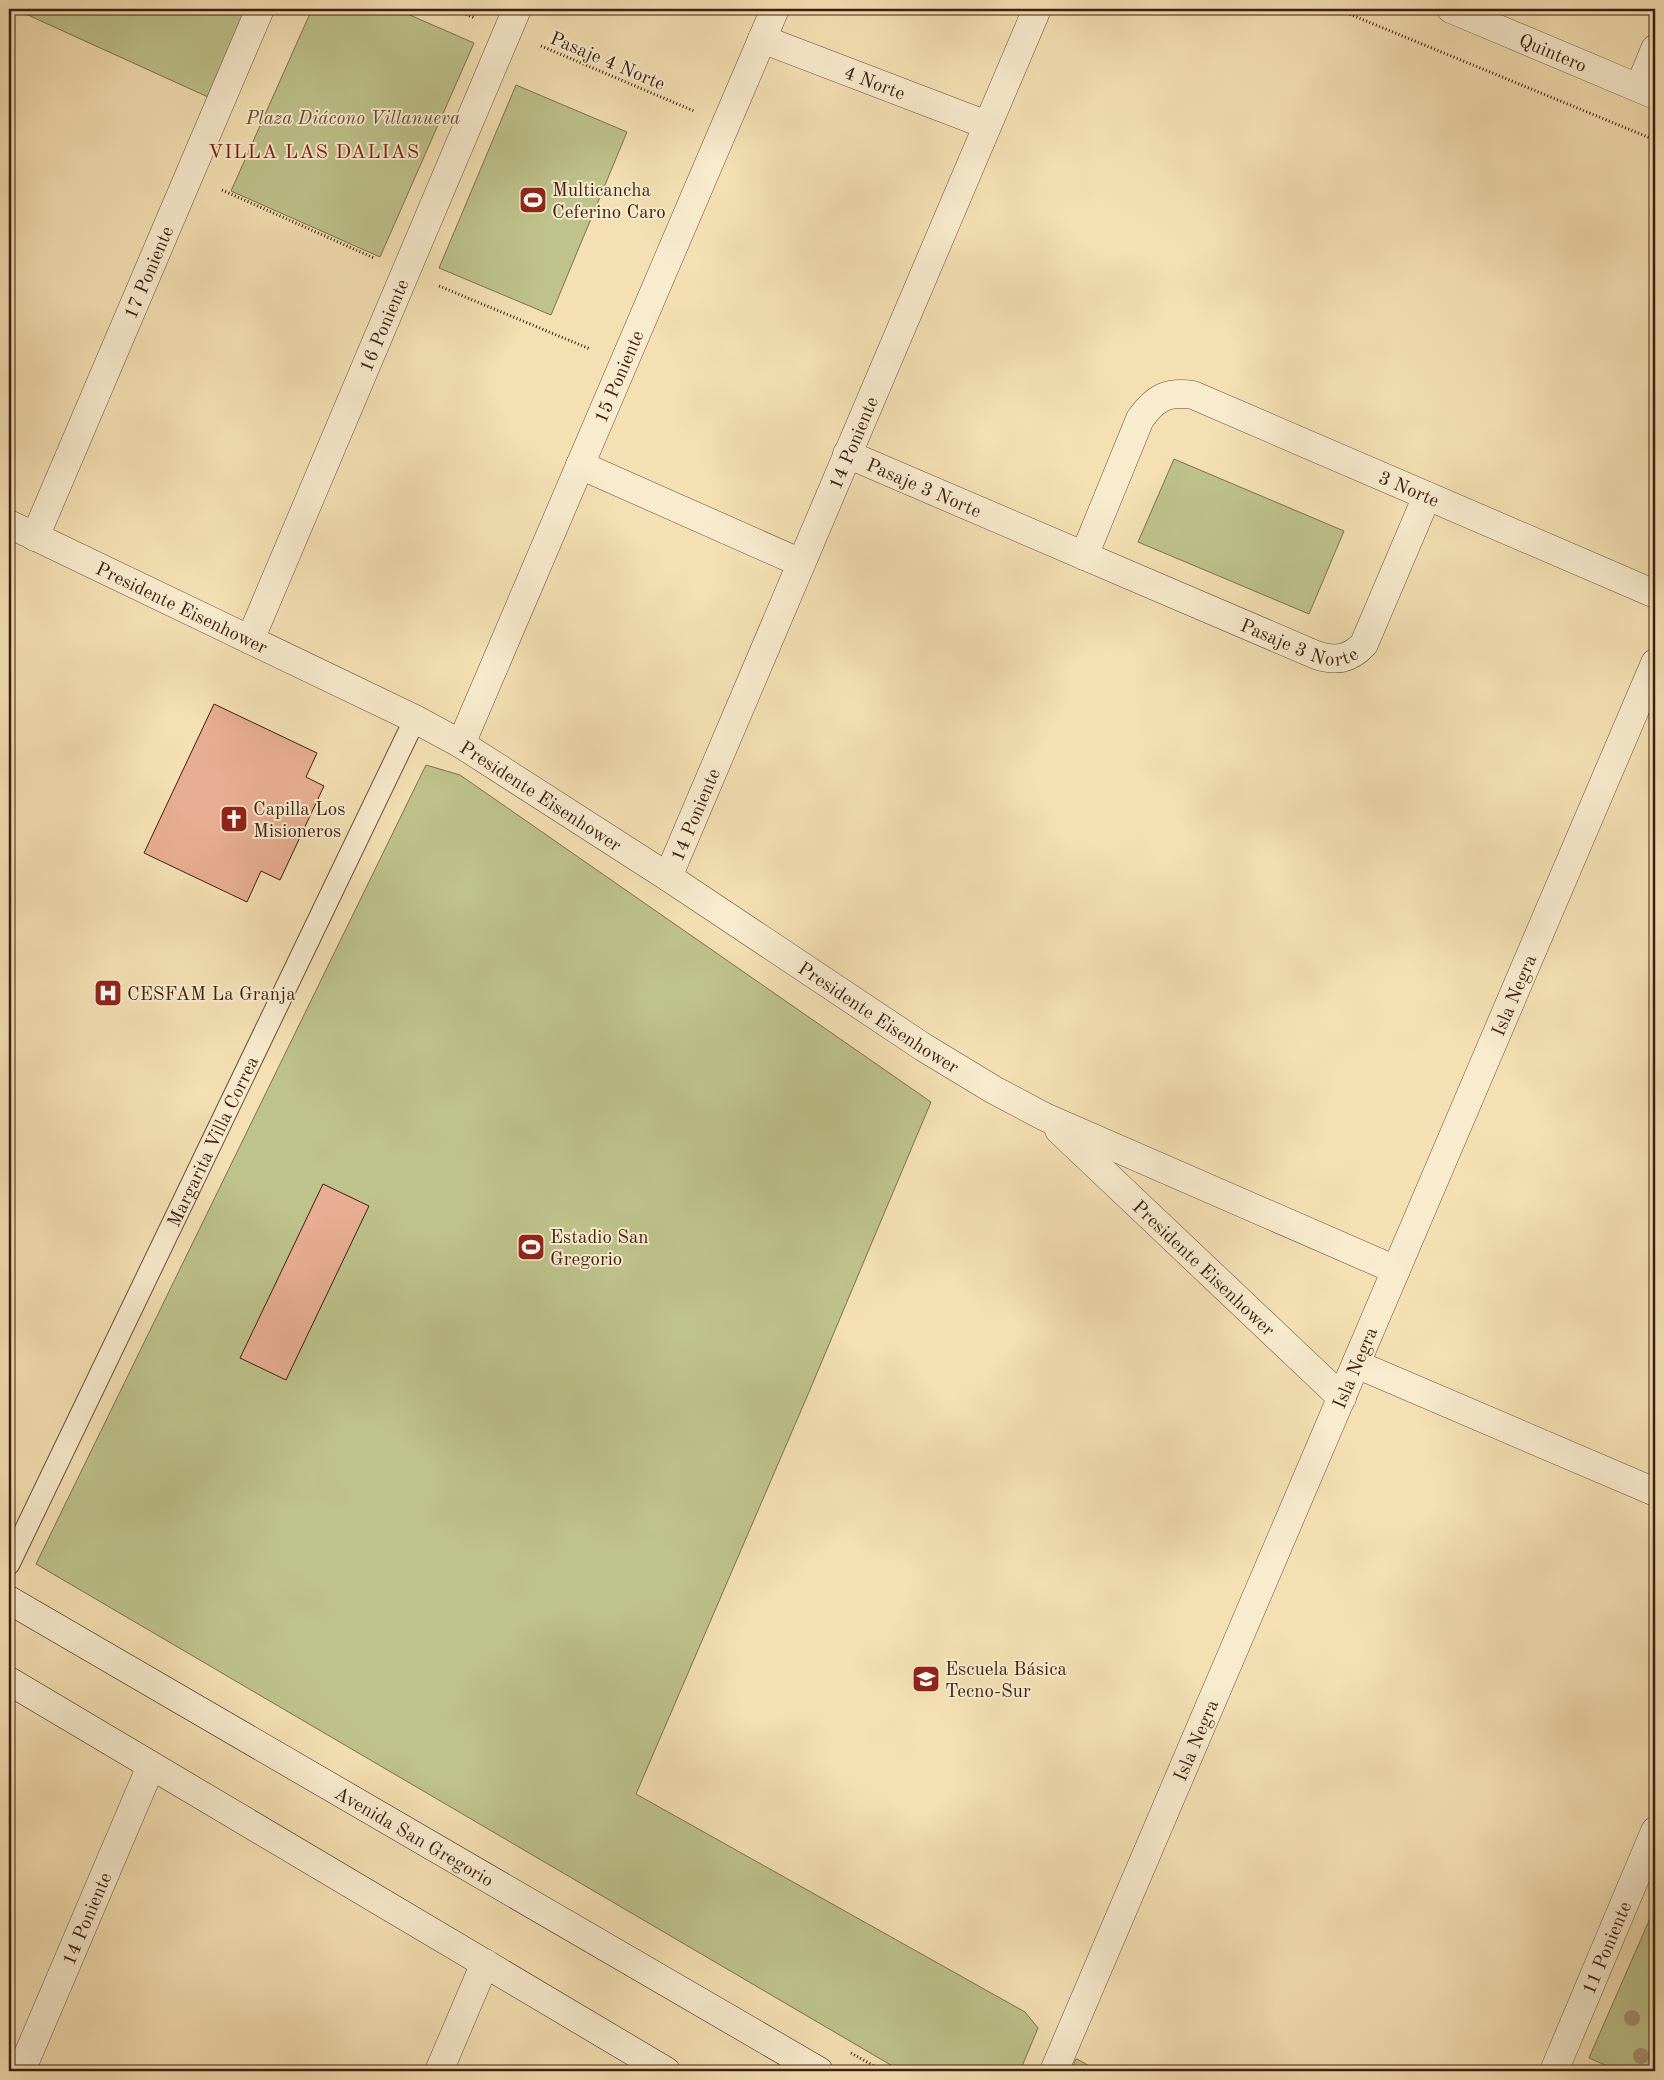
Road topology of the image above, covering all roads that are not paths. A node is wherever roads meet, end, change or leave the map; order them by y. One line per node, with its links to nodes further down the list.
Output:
1 (260, 9): 14 (street, 17 Poniente)
2 (775, 9): 6 (street, 15 Poniente)
3 (1037, 9): 9 (street, 14 Poniente)
4 (1451, 9): 8 (street, Quintero)
5 (513, 20): 18 (street, 16 Poniente)
6 (762, 39): 9 (street, 4 Norte); 11 (street, 15 Poniente)
7 (1655, 49): 8 (street)
8 (1647, 92)
9 (987, 125): 10 (street, 14 Poniente)
10 (847, 454): 15 (street, Pasaje 3 Norte); 16 (street, 14 Poniente)
11 (580, 465): 16 (street); 21 (street, 15 Poniente)
12 (1427, 496): 15 (street, 3 Norte); 15 (street, Pasaje 3 Norte); 17 (street, 3 Norte)
13 (9, 524): 14 (street, Presidente Eisenhower)
14 (35, 537): 18 (street, Presidente Eisenhower)
15 (1084, 556)
16 (801, 563): 22 (street, 14 Poniente)
17 (1655, 594)
18 (250, 640): 20 (street, Presidente Eisenhower)
19 (1655, 662): 24 (street, Isla Negra)
20 (415, 719): 21 (street, Presidente Eisenhower); 28 (lane, Margarita Villa Correa)
21 (461, 744): 22 (street, Presidente Eisenhower)
22 (668, 877): 23 (street, Presidente Eisenhower)
23 (1045, 1117): 24 (street, Presidente Eisenhower); 26 (street, Presidente Eisenhower)
24 (1396, 1270): 25 (street, Isla Negra)
25 (1356, 1364): 26 (street, Isla Negra); 27 (street)
26 (1342, 1398): 39 (street, Isla Negra)
27 (1655, 1492)
28 (9, 1564)
29 (9, 1600): 38 (street, Avenida San Gregorio)
30 (9, 1681): 31 (street)
31 (151, 1766): 33 (street); 35 (street, 14 Poniente)
32 (1655, 1831): 34 (street, 11 Poniente)
33 (485, 1964): 36 (street); 37 (street)
34 (1560, 2069)
35 (20, 2071)
36 (439, 2071)
37 (666, 2071)
38 (819, 2071)
39 (1054, 2071)

